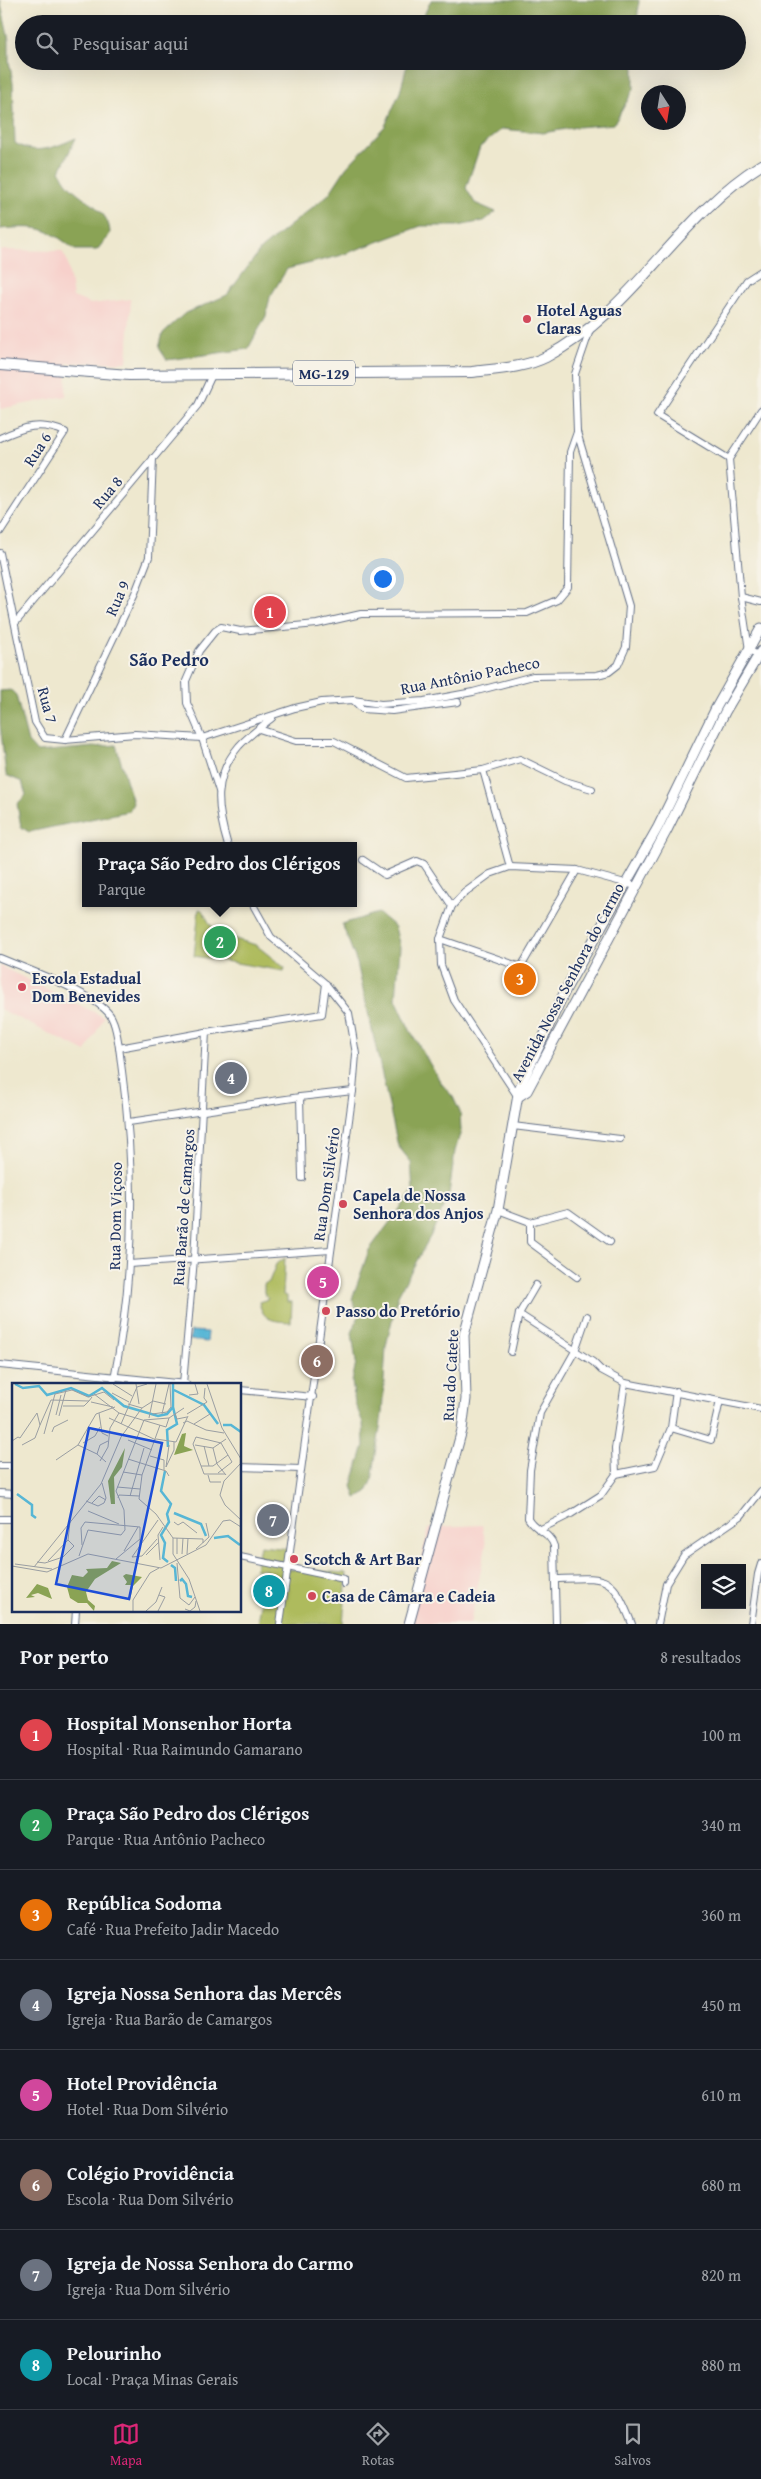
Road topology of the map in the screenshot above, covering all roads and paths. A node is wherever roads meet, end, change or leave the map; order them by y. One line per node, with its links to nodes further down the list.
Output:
1 (761, 165): 3 (main road, MG-129)
2 (761, 271): 10 (street)
3 (590, 330): 5 (main road, MG-129); 7 (street)
4 (0, 365): 5 (main road, MG-129)
5 (212, 375): 9 (street, Rua 8)
6 (761, 410): 10 (street)
7 (577, 432): 19 (street, Rua Antônio Pacheco); 23 (street)
8 (0, 438): 11 (street, Rua 6)
9 (153, 458): 15 (street, Rua 8); 24 (street, Rua 9)
10 (728, 460): 13 (street)
11 (0, 532)
12 (0, 553): 15 (street, Rua 7)
13 (741, 596): 14 (street); 17 (street)
14 (761, 602)
15 (16, 622): 24 (street, Rua 7)
16 (761, 628): 17 (street, Avenida Nossa Senhora do Carmo)
17 (749, 650): 18 (street); 25 (street, Avenida Nossa Senhora do Carmo)
18 (760, 653): 25 (street, Avenida Nossa Senhora do Carmo)
19 (353, 700): 20 (street, Rua Antônio Pacheco); 21 (street, Rua Antônio Pacheco)
20 (458, 702)
21 (275, 716): 22 (street, Rua Antônio Pacheco); 23 (street, Rua Antônio Pacheco)
22 (260, 729): 26 (street); 28 (street, Rua Antônio Pacheco)
23 (202, 738): 24 (street, Rua 7); 28 (street)
24 (66, 740)
25 (703, 748): 29 (street, Avenida Nossa Senhora do Carmo); 30 (street, Avenida Nossa Senhora do Carmo)
26 (483, 770): 27 (street); 33 (street)
27 (592, 789)
28 (219, 790): 31 (street, Rua Antônio Pacheco)
29 (658, 827): 30 (street); 35 (street, Avenida Nossa Senhora do Carmo)
30 (667, 830): 36 (street, Avenida Nossa Senhora do Carmo)
31 (227, 842)
32 (362, 860): 37 (street)
33 (510, 867): 34 (street); 37 (street)
34 (577, 870): 35 (street); 39 (street)
35 (626, 882): 36 (street); 42 (street, Avenida Nossa Senhora do Carmo)
36 (636, 886): 43 (street, Avenida Nossa Senhora do Carmo)
37 (452, 906): 39 (street)
38 (254, 907): 41 (street, Rua Dom Silvério)
39 (440, 939): 48 (street)
40 (0, 958): 45 (street, Rua Dom Viçoso)
41 (326, 984): 44 (street); 46 (street, Rua Dom Silvério)
42 (567, 988): 43 (street); 48 (street, Avenida Nossa Senhora do Carmo)
43 (578, 993): 48 (street, Avenida Nossa Senhora do Carmo)
44 (206, 1032): 45 (street); 49 (street, Rua Barão de Camargos)
45 (119, 1048): 50 (street, Rua Dom Viçoso)
46 (353, 1091): 47 (street); 57 (street, Rua Dom Silvério)
47 (300, 1097): 49 (street); 53 (street)
48 (518, 1097): 51 (street, Rua do Catete)
49 (204, 1111): 50 (street); 58 (street, Rua Barão de Camargos)
50 (129, 1122): 59 (street, Rua Dom Viçoso)
51 (513, 1126): 52 (street); 54 (street, Rua do Catete)
52 (620, 1139)
53 (302, 1178)
54 (498, 1210): 55 (street); 89 (street, Rua do Catete)
55 (530, 1222): 56 (street); 60 (street)
56 (610, 1242)
57 (331, 1250): 58 (street); 74 (street, Rua Dom Silvério)
58 (194, 1259): 59 (street); 70 (street, Rua Barão de Camargos)
59 (129, 1264): 67 (street, Rua Dom Viçoso)
60 (577, 1277)
61 (536, 1285): 62 (street)
62 (519, 1314): 64 (street); 65 (street)
63 (587, 1316): 64 (street)
64 (575, 1351): 71 (street); 82 (street)
65 (511, 1352)
66 (0, 1365): 67 (street)
67 (114, 1376): 68 (street, Rua Dom Viçoso); 69 (street)
68 (112, 1383)
69 (174, 1383)
70 (183, 1383)
71 (625, 1384): 73 (street); 80 (street)
72 (241, 1390): 74 (street)
73 (676, 1391): 75 (street); 77 (street)
74 (313, 1397): 79 (street, Rua Dom Silvério)
75 (720, 1400): 76 (street); 77 (street)
76 (761, 1410)
77 (671, 1428): 80 (street)
78 (241, 1468): 79 (street)
79 (301, 1469): 85 (street, Rua Dom Silvério)
80 (616, 1474): 82 (street)
81 (761, 1491): 92 (street)
82 (539, 1530): 86 (street)
83 (241, 1557): 85 (street)
84 (761, 1564): 93 (street)
85 (288, 1566): 87 (street); 88 (street, Rua Dom Silvério)
86 (556, 1579): 90 (street); 91 (street)
87 (344, 1584)
88 (280, 1624)
89 (409, 1624)
90 (556, 1624)
91 (632, 1624)
92 (658, 1624)
93 (751, 1624)

